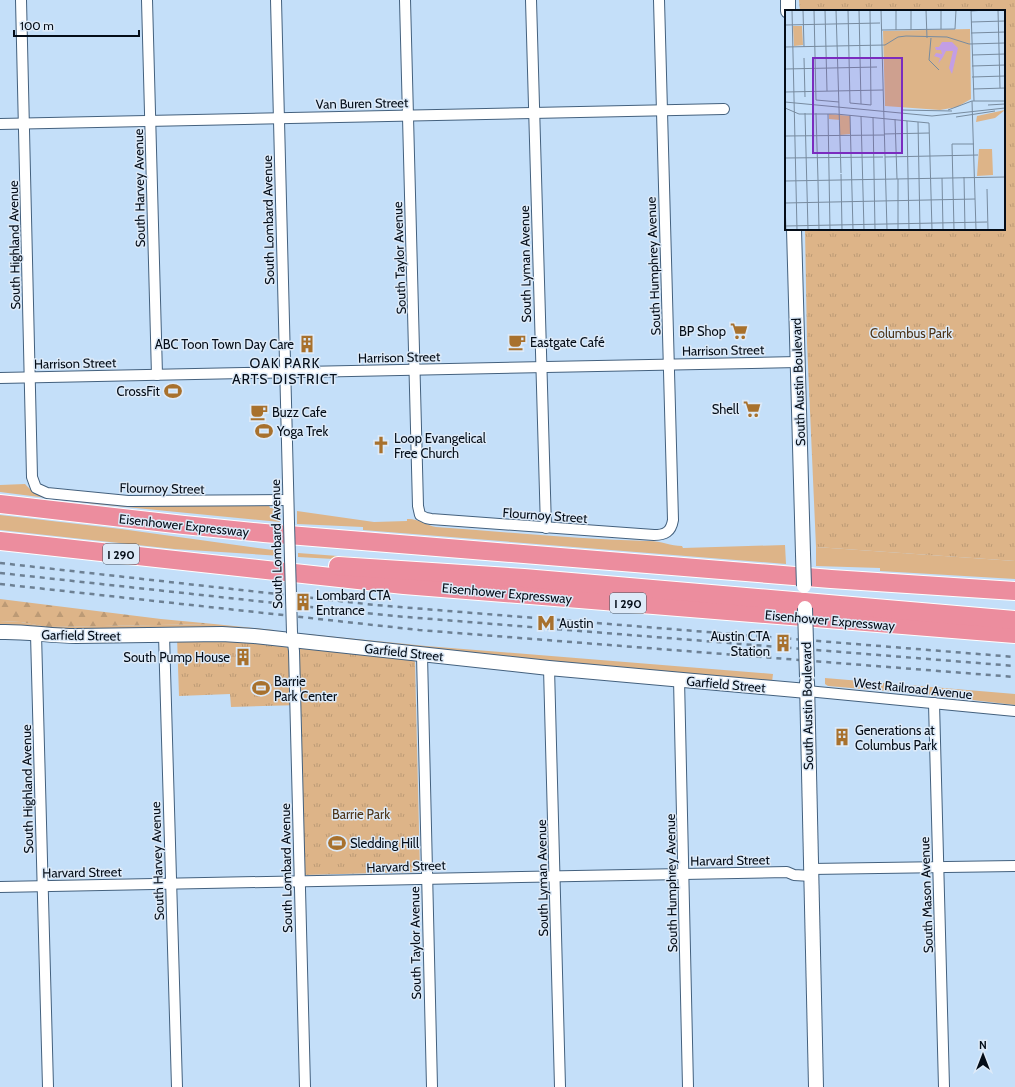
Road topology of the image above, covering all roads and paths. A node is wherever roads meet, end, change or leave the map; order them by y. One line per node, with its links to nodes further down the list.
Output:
1 (22, 0): 14 (street, South Highland Avenue)
2 (148, 0): 12 (street, South Harvey Avenue)
3 (276, 0): 11 (street, South Lombard Avenue)
4 (406, 0): 10 (street, South Taylor Avenue)
5 (531, 0): 9 (street, South Lyman Avenue)
6 (659, 0): 8 (street, South Humphrey Avenue)
7 (724, 109): 8 (street, Van Buren Street)
8 (662, 110): 9 (street, Van Buren Street); 17 (street, South Humphrey Avenue)
9 (534, 113): 10 (street, Van Buren Street); 18 (street, South Lyman Avenue)
10 (408, 115): 11 (street, Van Buren Street); 19 (street, South Taylor Avenue)
11 (279, 118): 12 (street, Van Buren Street); 20 (street, South Lombard Avenue)
12 (150, 121): 14 (street, Van Buren Street); 21 (street, South Harvey Avenue)
13 (0, 124): 14 (street, Van Buren Street)
14 (24, 124): 22 (street, South Highland Avenue)
15 (794, 230): 16 (street, South Austin Boulevard)
16 (798, 362): 17 (street, Harrison Street); 34 (street, South Austin Boulevard, bridge)
17 (669, 364): 18 (street, Harrison Street); 29 (street, South Humphrey Avenue)
18 (541, 367): 19 (street, Harrison Street); 28 (street, South Lyman Avenue)
19 (415, 370): 20 (street, Harrison Street); 27 (street, South Taylor Avenue)
20 (285, 372): 21 (street, Harrison Street); 25 (street, South Lombard Avenue)
21 (157, 375): 22 (street, Harrison Street)
22 (30, 377): 23 (street, Harrison Street); 24 (street, South Highland Avenue)
23 (0, 378)
24 (36, 488): 25 (street, Flournoy Street)
25 (288, 500): 41 (street, South Lombard Avenue, bridge)
26 (0, 504): 31 (highway, Eisenhower Expressway)
27 (420, 515): 28 (street, Flournoy Street)
28 (546, 528): 29 (street, Flournoy Street)
29 (669, 531)
30 (0, 541): 32 (highway, Eisenhower Expressway / I 290)
31 (370, 542): 33 (highway, Eisenhower Expressway); 34 (highway)
32 (242, 568): 34 (highway); 39 (highway, Eisenhower Expressway / I 290)
33 (1015, 591)
34 (805, 598): 35 (highway); 36 (highway); 45 (street, South Austin Boulevard, bridge)
35 (1015, 608)
36 (1015, 620)
37 (0, 632): 38 (street, Garfield Street)
38 (36, 634): 40 (street, Garfield Street); 56 (street, South Highland Avenue)
39 (1015, 634)
40 (164, 635): 41 (street, Garfield Street); 55 (street, South Harvey Avenue)
41 (292, 636): 42 (street, Garfield Street); 54 (street, South Lombard Avenue)
42 (422, 655): 43 (street, Garfield Street); 53 (street, South Taylor Avenue)
43 (549, 668): 44 (street, Garfield Street); 52 (street, South Lyman Avenue)
44 (679, 679): 45 (street, Garfield Street); 51 (street, South Humphrey Avenue)
45 (807, 684): 46 (street, West Railroad Avenue); 50 (street, South Austin Boulevard)
46 (934, 703): 47 (street, West Railroad Avenue); 49 (street, South Mason Avenue)
47 (1015, 711)
48 (1015, 866): 49 (street, Harvard Street)
49 (939, 867): 50 (street, Harvard Street); 65 (street, South Mason Avenue)
50 (811, 872): 51 (street, Harvard Street); 64 (street, South Austin Boulevard)
51 (684, 874): 52 (street, Harvard Street); 63 (street, South Humphrey Avenue)
52 (555, 876): 53 (street, Harvard Street); 62 (street, South Lyman Avenue)
53 (427, 878): 54 (street, Harvard Street); 61 (street, South Taylor Avenue)
54 (300, 882): 55 (street, Harvard Street); 60 (street, South Lombard Avenue)
55 (171, 884): 56 (street, Harvard Street); 59 (street, South Harvey Avenue)
56 (42, 886): 57 (street, Harvard Street); 58 (street, South Highland Avenue)
57 (0, 887)
58 (48, 1087)
59 (177, 1087)
60 (305, 1087)
61 (432, 1087)
62 (560, 1087)
63 (688, 1087)
64 (816, 1087)
65 (944, 1087)

